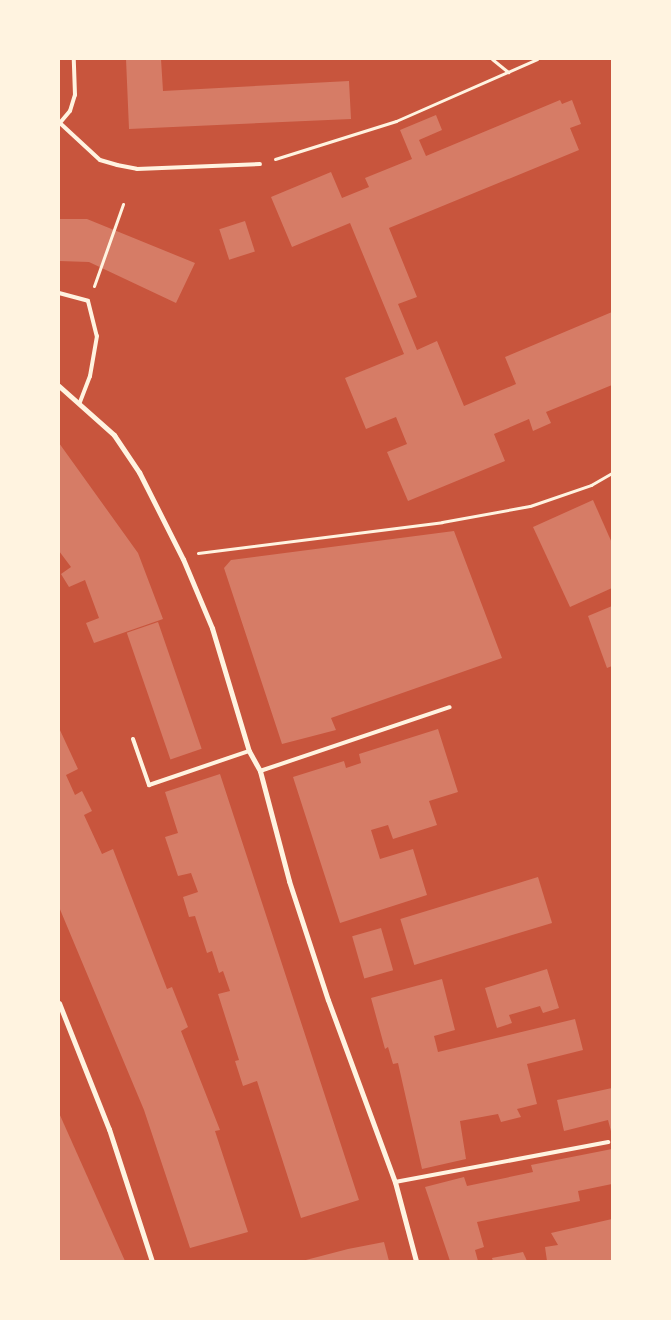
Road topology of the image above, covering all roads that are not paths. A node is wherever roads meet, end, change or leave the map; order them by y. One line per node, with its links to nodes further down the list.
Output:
1 (74, 59): 2 (lane)
2 (60, 124): 3 (lane)
3 (260, 164)
4 (59, 293): 6 (lane)
5 (59, 386): 6 (street)
6 (80, 402): 9 (street)
7 (450, 708): 10 (lane)
8 (133, 739): 9 (lane)
9 (249, 751): 10 (street)
10 (260, 771): 13 (street)
11 (59, 1003): 14 (street)
12 (608, 1142): 13 (lane)
13 (395, 1182): 15 (street)
14 (152, 1261)
15 (416, 1261)

